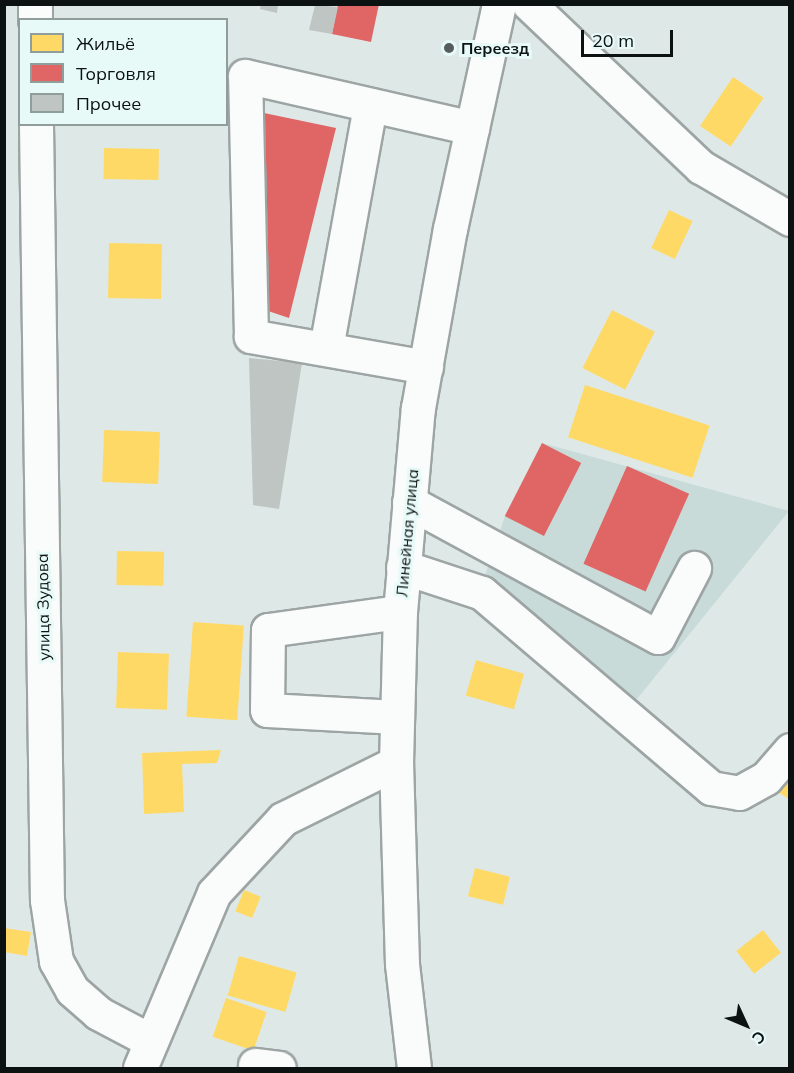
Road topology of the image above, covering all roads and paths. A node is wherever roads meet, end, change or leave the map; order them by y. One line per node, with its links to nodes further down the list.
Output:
1 (499, 4): 5 (street, Линейная улица)
2 (529, 4): 6 (street)
3 (370, 105): 5 (street); 7 (street); 7 (street)
4 (36, 126): 16 (street, улица Зудова)
5 (472, 128): 8 (street, Линейная улица)
6 (789, 219)
7 (326, 348): 8 (street)
8 (426, 367): 9 (street, Линейная улица)
9 (409, 502): 10 (street, Линейная улица); 11 (street)
10 (404, 567): 12 (street, Линейная улица); 14 (street)
11 (694, 568)
12 (400, 612): 13 (street, Линейная улица); 13 (street)
13 (397, 717): 15 (street, Линейная улица)
14 (789, 750)
15 (396, 763): 16 (street, улица Зудова); 17 (street, Линейная улица)
16 (145, 1055)
17 (414, 1068)

